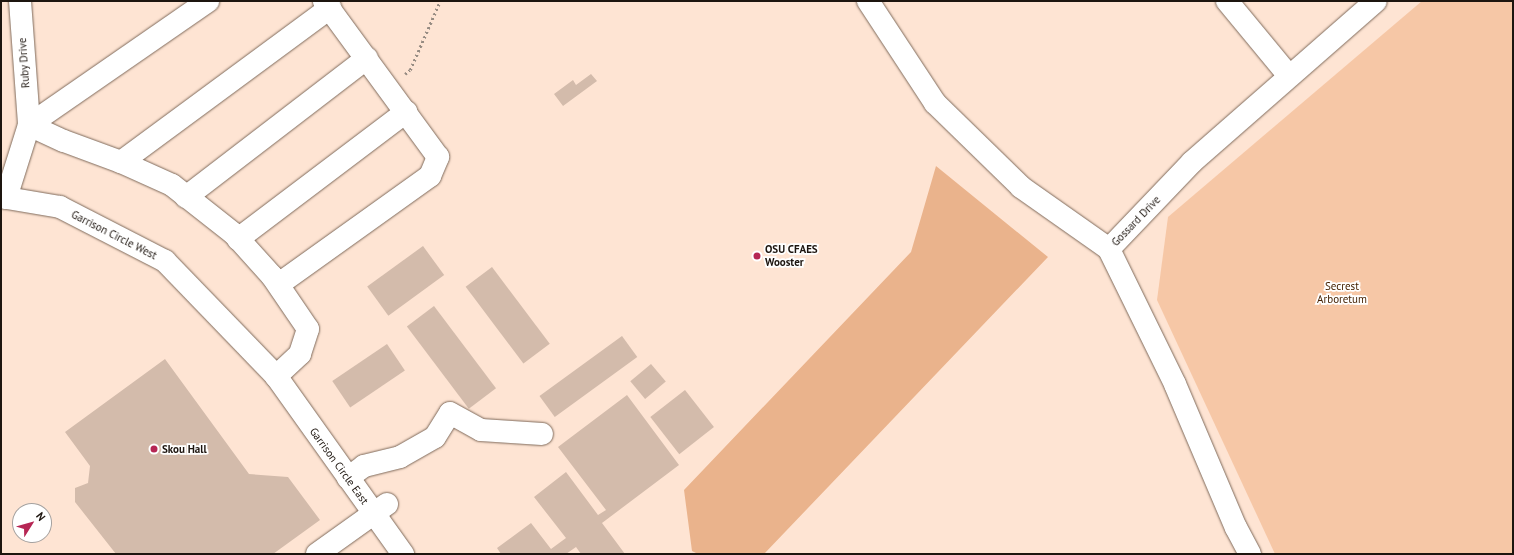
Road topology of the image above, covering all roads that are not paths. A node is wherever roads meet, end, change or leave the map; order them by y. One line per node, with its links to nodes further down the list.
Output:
1 (20, 1): 10 (street, Ruby Drive)
2 (208, 1): 10 (street)
3 (868, 1): 15 (street)
4 (1227, 1): 8 (street)
5 (1376, 1): 8 (street, Gossard Drive)
6 (327, 5): 7 (street); 11 (street)
7 (367, 58): 9 (street); 13 (street)
8 (1289, 76): 15 (street, Gossard Drive)
9 (406, 112): 14 (street); 16 (street)
10 (29, 125): 11 (street); 12 (street)
11 (121, 162): 13 (street)
12 (3, 197): 17 (street, Garrison Circle West)
13 (186, 197): 14 (street)
14 (238, 239): 16 (street)
15 (1110, 249): 23 (street, Gossard Drive)
16 (279, 284): 17 (street)
17 (276, 376): 19 (street, Garrison Circle East)
18 (542, 434): 19 (street)
19 (348, 478): 20 (street, Garrison Circle East)
20 (380, 509): 21 (street); 22 (street, Garrison Circle East)
21 (317, 554)
22 (403, 554)
23 (1250, 554)

